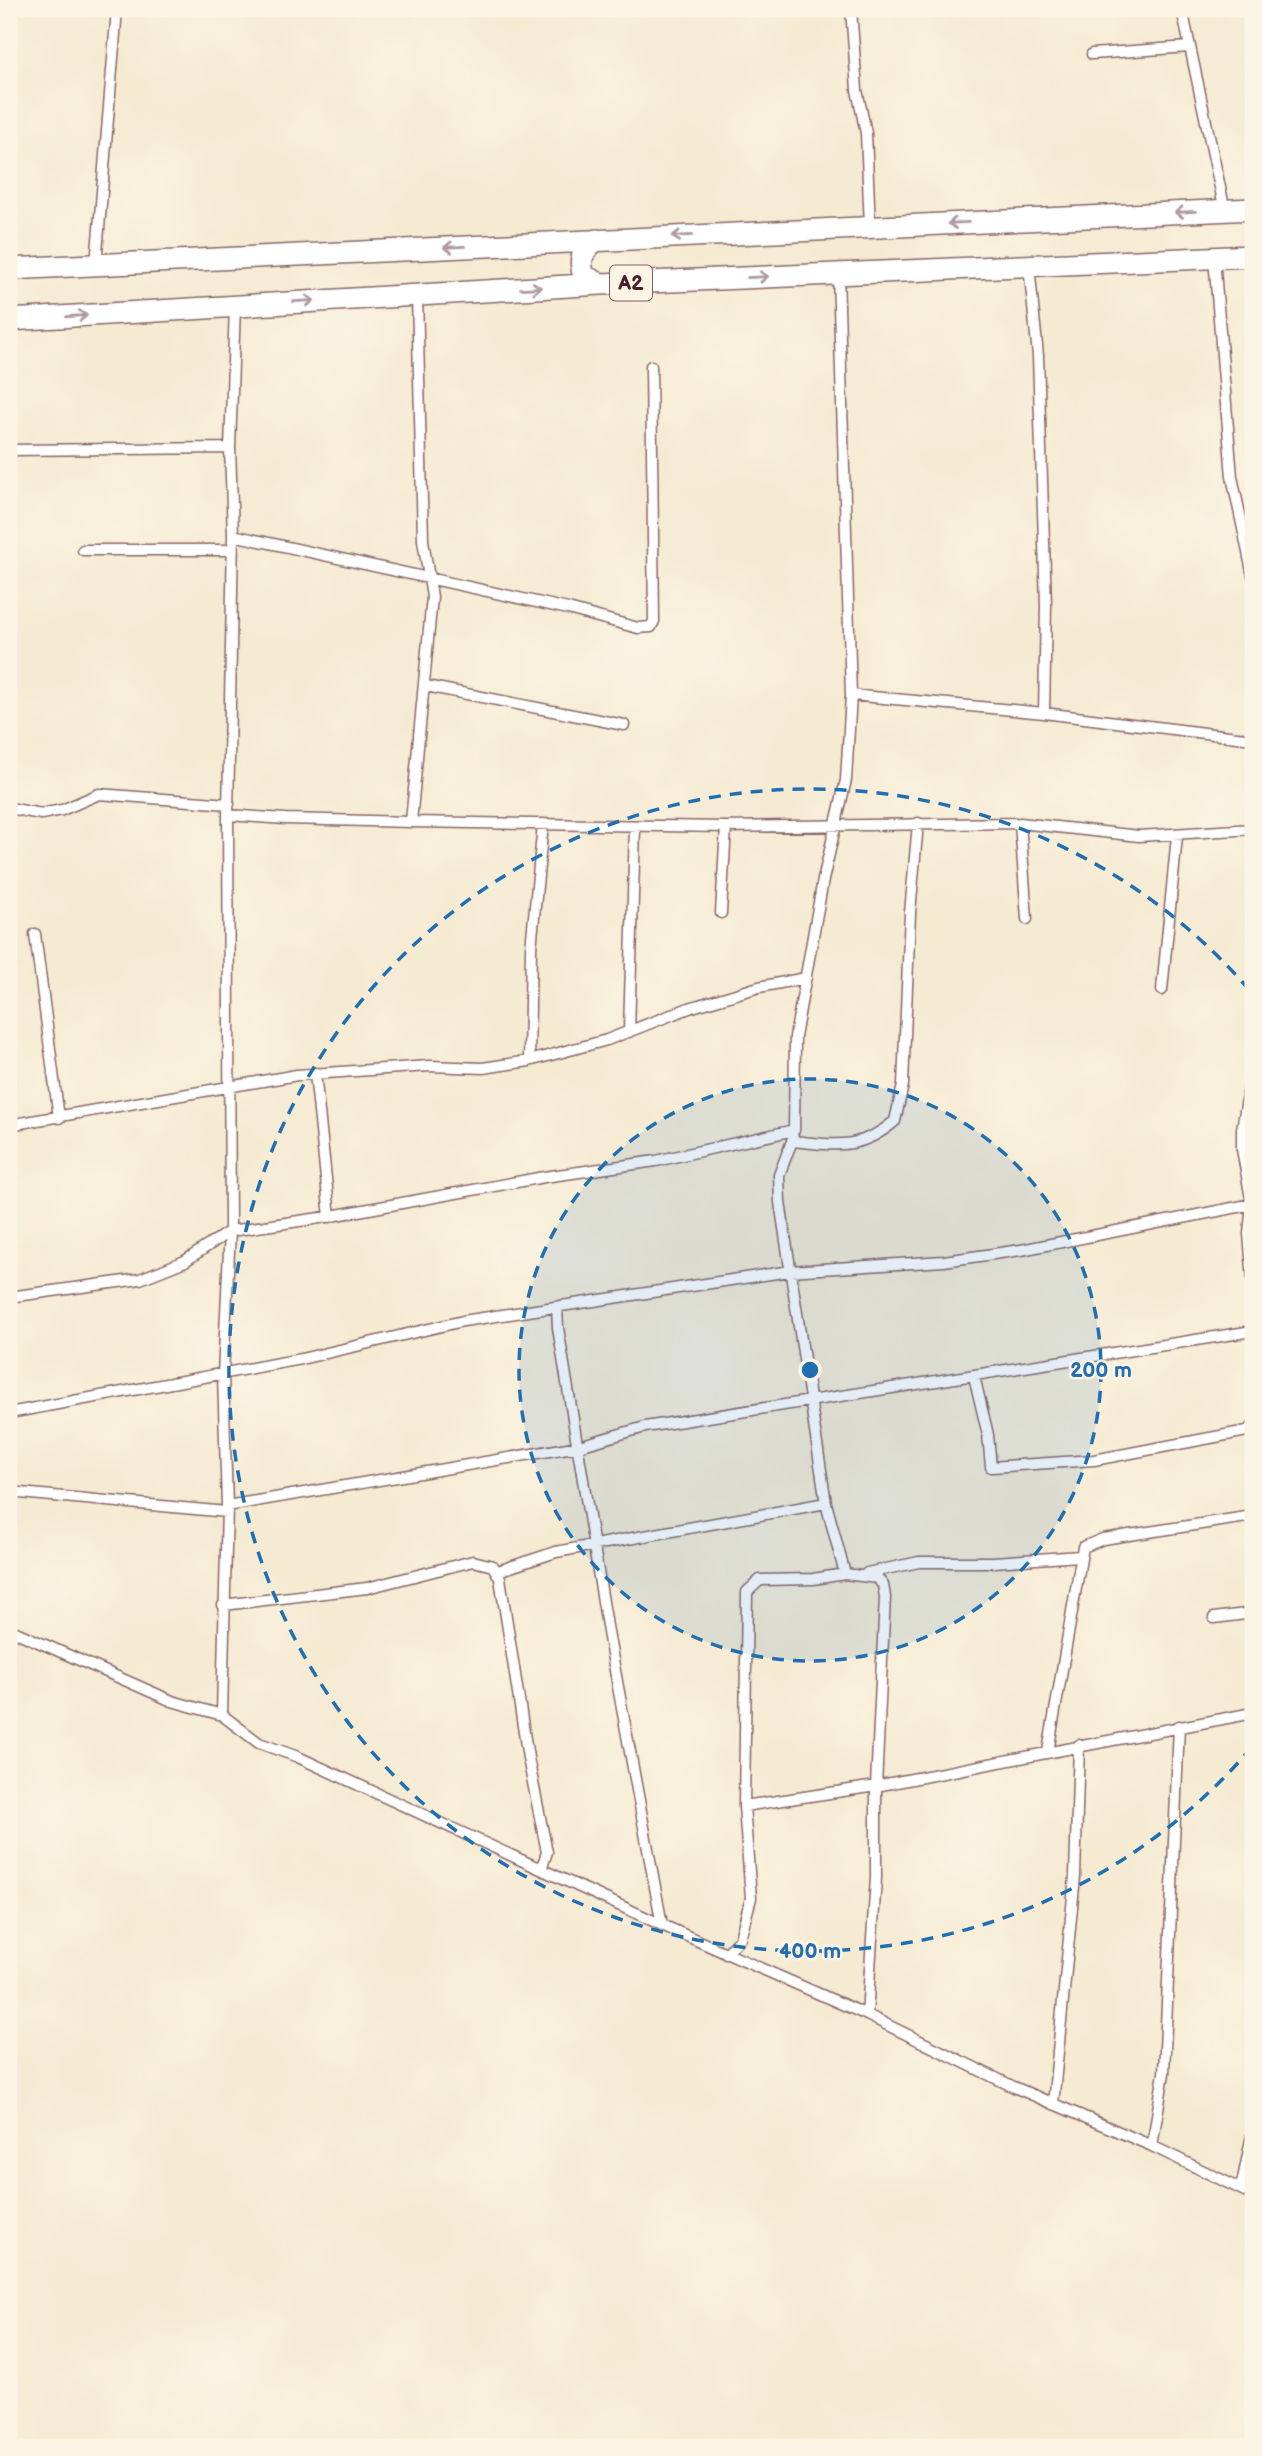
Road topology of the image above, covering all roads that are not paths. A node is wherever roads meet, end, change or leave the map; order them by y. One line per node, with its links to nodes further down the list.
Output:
1 (117, 9): 12 (street)
2 (850, 9): 8 (street)
3 (1182, 9): 4 (street)
4 (1189, 47): 5 (street); 7 (street)
5 (1092, 54)
6 (1253, 209): 7 (highway, A2)
7 (1225, 211): 8 (highway, A2, one-way to 8)
8 (870, 227): 9 (highway, A2, one-way to 9)
9 (597, 240): 12 (highway, A2, one-way to 12); 16 (highway)
10 (1253, 256): 11 (highway, A2)
11 (1214, 258): 13 (highway, A2); 24 (street)
12 (96, 265): 14 (highway, A2)
13 (1030, 265): 15 (highway, A2); 32 (street)
14 (9, 269)
15 (838, 274): 16 (highway, A2, one-way to 15); 31 (street)
16 (601, 284): 17 (highway, A2, one-way to 16)
17 (417, 295): 18 (highway, A2, one-way to 17); 29 (street)
18 (235, 306): 19 (highway, A2, one-way to 18); 21 (street)
19 (9, 320)
20 (652, 366): 29 (street)
21 (230, 448): 22 (street); 25 (street)
22 (9, 450)
23 (1253, 520): 24 (street)
24 (1240, 522): 28 (street)
25 (233, 535): 27 (street); 29 (street)
26 (83, 550): 27 (street)
27 (231, 550): 36 (street)
28 (1253, 576)
29 (428, 578): 30 (street)
30 (426, 686): 33 (street); 37 (street)
31 (851, 695): 32 (street); 41 (street)
32 (1044, 712): 34 (street)
33 (624, 725)
34 (1253, 739)
35 (9, 808): 36 (street)
36 (229, 809): 37 (street); 55 (street)
37 (411, 822): 40 (street)
38 (918, 822): 39 (street); 41 (street); 58 (street)
39 (1020, 822): 45 (street); 47 (street)
40 (543, 824): 42 (street); 52 (street)
41 (838, 824): 43 (street); 49 (street)
42 (635, 827): 43 (street); 51 (street)
43 (726, 827): 46 (street)
44 (1253, 829): 45 (street)
45 (1177, 836): 50 (street)
46 (721, 913)
47 (1027, 919)
48 (35, 934): 56 (street)
49 (806, 978): 51 (street); 58 (street)
50 (1162, 990)
51 (629, 1031): 52 (street)
52 (529, 1060): 54 (street)
53 (1253, 1063): 59 (street)
54 (315, 1073): 55 (street); 60 (street)
55 (229, 1089): 56 (street); 61 (street)
56 (59, 1118): 57 (street)
57 (9, 1125)
58 (793, 1135): 60 (street); 62 (street)
59 (1252, 1204): 62 (street); 63 (street)
60 (330, 1217): 61 (street)
61 (230, 1231): 64 (street); 67 (street)
62 (790, 1271): 65 (street); 69 (street)
63 (1253, 1281)
64 (9, 1297)
65 (557, 1307): 67 (street); 72 (street)
66 (1253, 1331): 68 (street)
67 (223, 1374): 70 (street); 75 (street)
68 (974, 1376): 69 (street); 71 (street)
69 (810, 1401): 72 (street); 74 (street)
70 (9, 1413)
71 (1253, 1426)
72 (579, 1446): 75 (street); 77 (street)
73 (9, 1492): 75 (street)
74 (827, 1503): 77 (street); 80 (street)
75 (227, 1509): 82 (street)
76 (1253, 1516): 78 (street)
77 (596, 1545): 79 (street); 94 (street)
78 (1080, 1556): 81 (street); 90 (street)
79 (498, 1571): 82 (street); 93 (street)
80 (845, 1574): 81 (street); 92 (street)
81 (862, 1574): 91 (street)
82 (223, 1605): 87 (street)
83 (1253, 1613): 84 (street)
84 (1214, 1618)
85 (9, 1629): 87 (street)
86 (1253, 1713): 88 (street)
87 (222, 1715): 93 (street)
88 (1179, 1726): 89 (street); 99 (street)
89 (1079, 1745): 90 (street); 97 (street)
90 (1048, 1752): 91 (street)
91 (876, 1786): 92 (street); 96 (street)
92 (744, 1806): 95 (street)
93 (542, 1867): 94 (street)
94 (662, 1925): 95 (street)
95 (726, 1954): 96 (street)
96 (867, 2015): 97 (street)
97 (1053, 2104): 99 (street)
98 (1253, 2130): 100 (street)
99 (1152, 2146): 100 (street)
100 (1241, 2189): 101 (street)
101 (1253, 2195)

